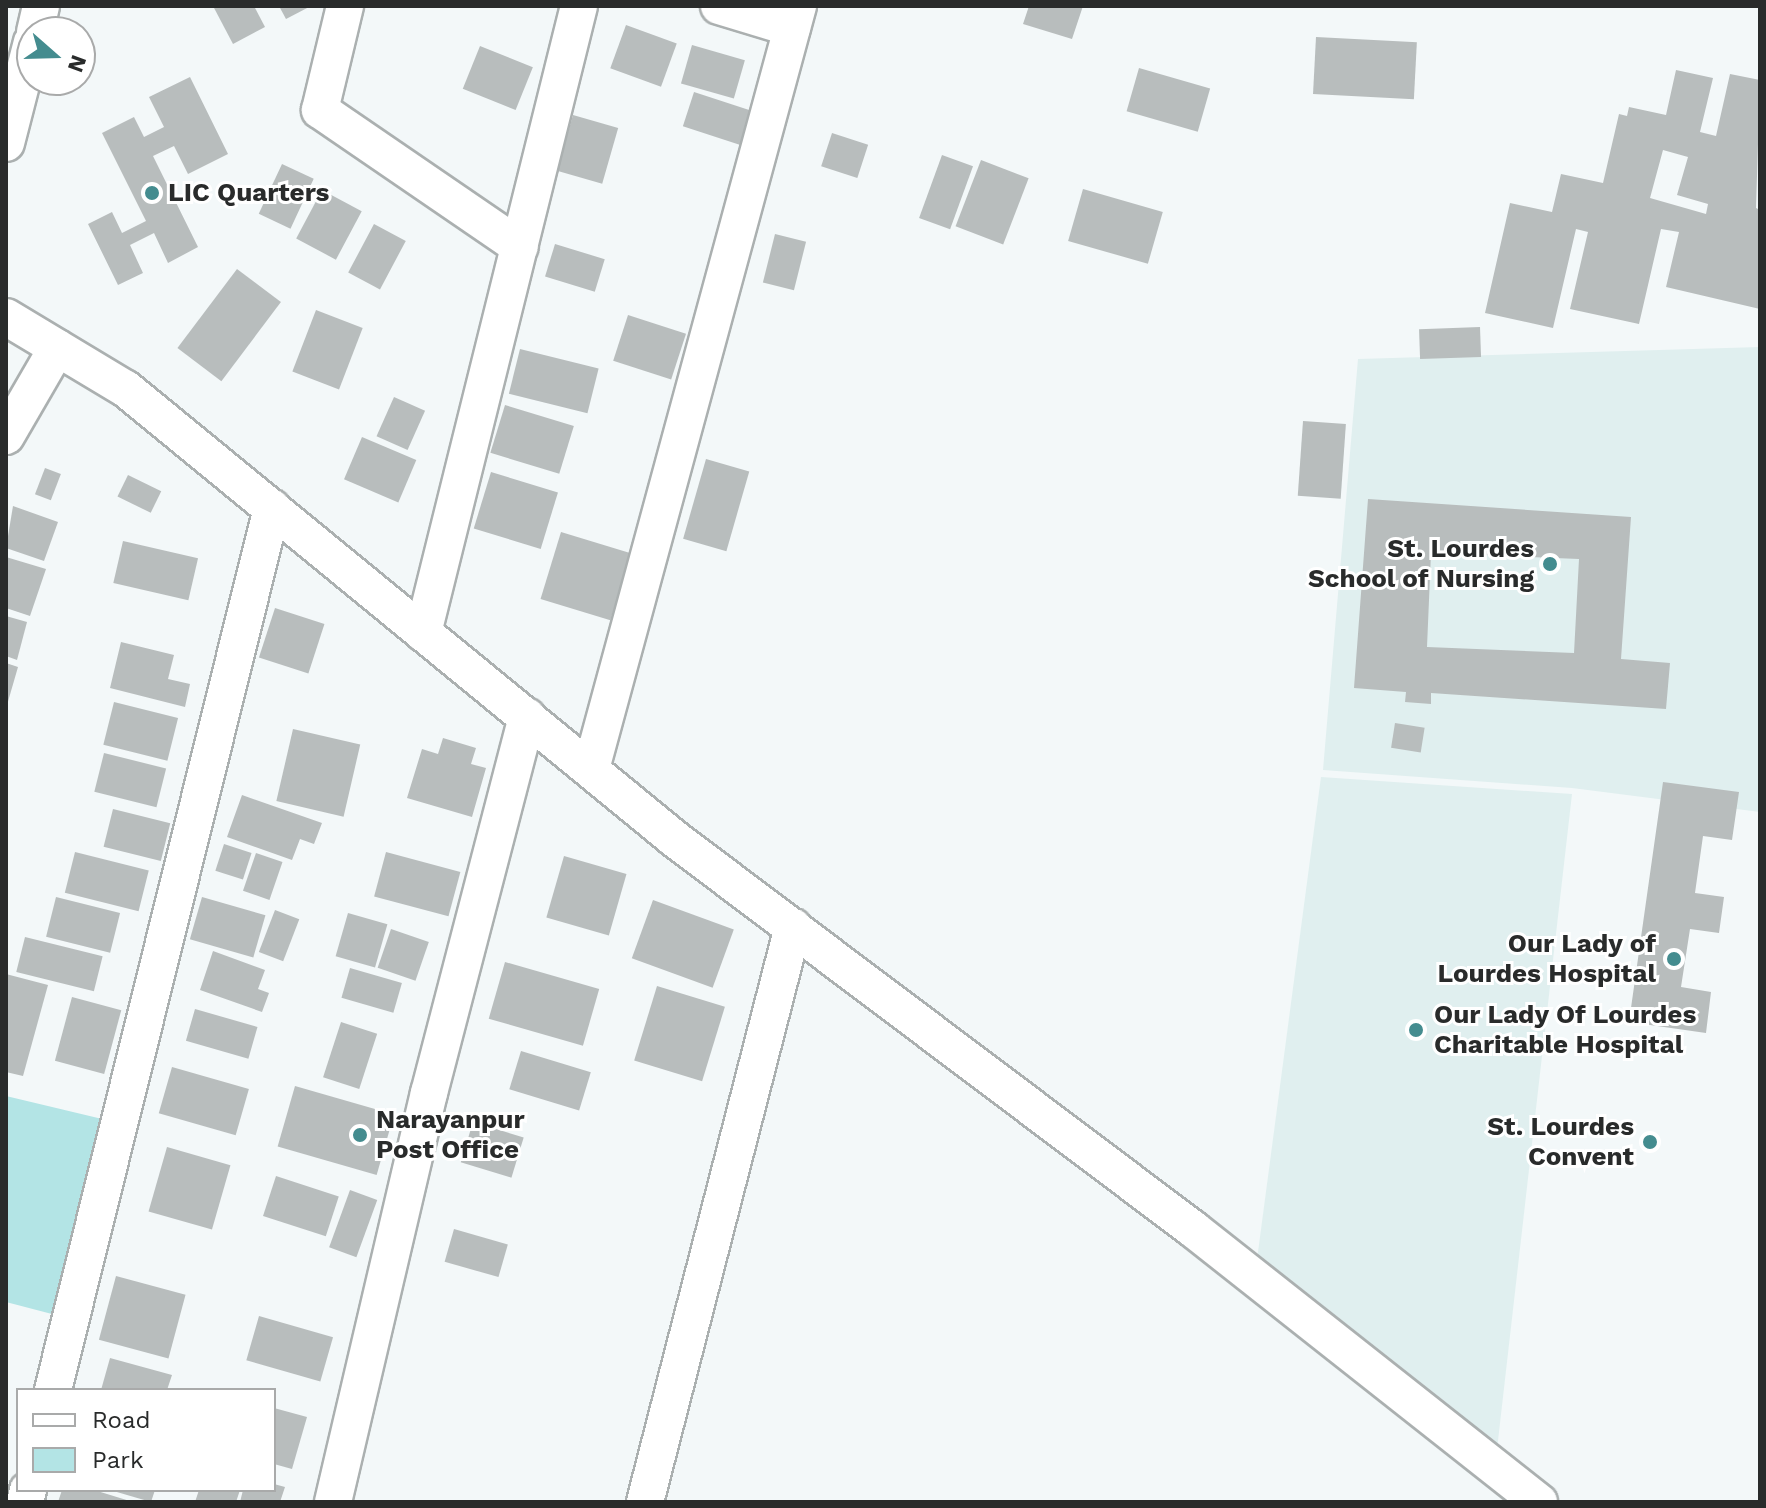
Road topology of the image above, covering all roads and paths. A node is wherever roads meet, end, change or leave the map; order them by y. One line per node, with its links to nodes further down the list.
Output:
1 (345, 6): 7 (street)
2 (579, 6): 7 (street)
3 (719, 6): 4 (street)
4 (795, 17): 14 (street)
5 (18, 96): 6 (street)
6 (6, 143)
7 (520, 247): 12 (street)
8 (6, 317): 9 (street)
9 (57, 348): 10 (street); 11 (street)
10 (6, 436)
11 (272, 508): 12 (street); 16 (street)
12 (423, 633): 13 (street)
13 (527, 717): 14 (street); 17 (street)
14 (591, 769): 15 (street)
15 (793, 927): 18 (street); 19 (street)
16 (53, 1388)
17 (333, 1502)
18 (645, 1502)
19 (1539, 1502)

